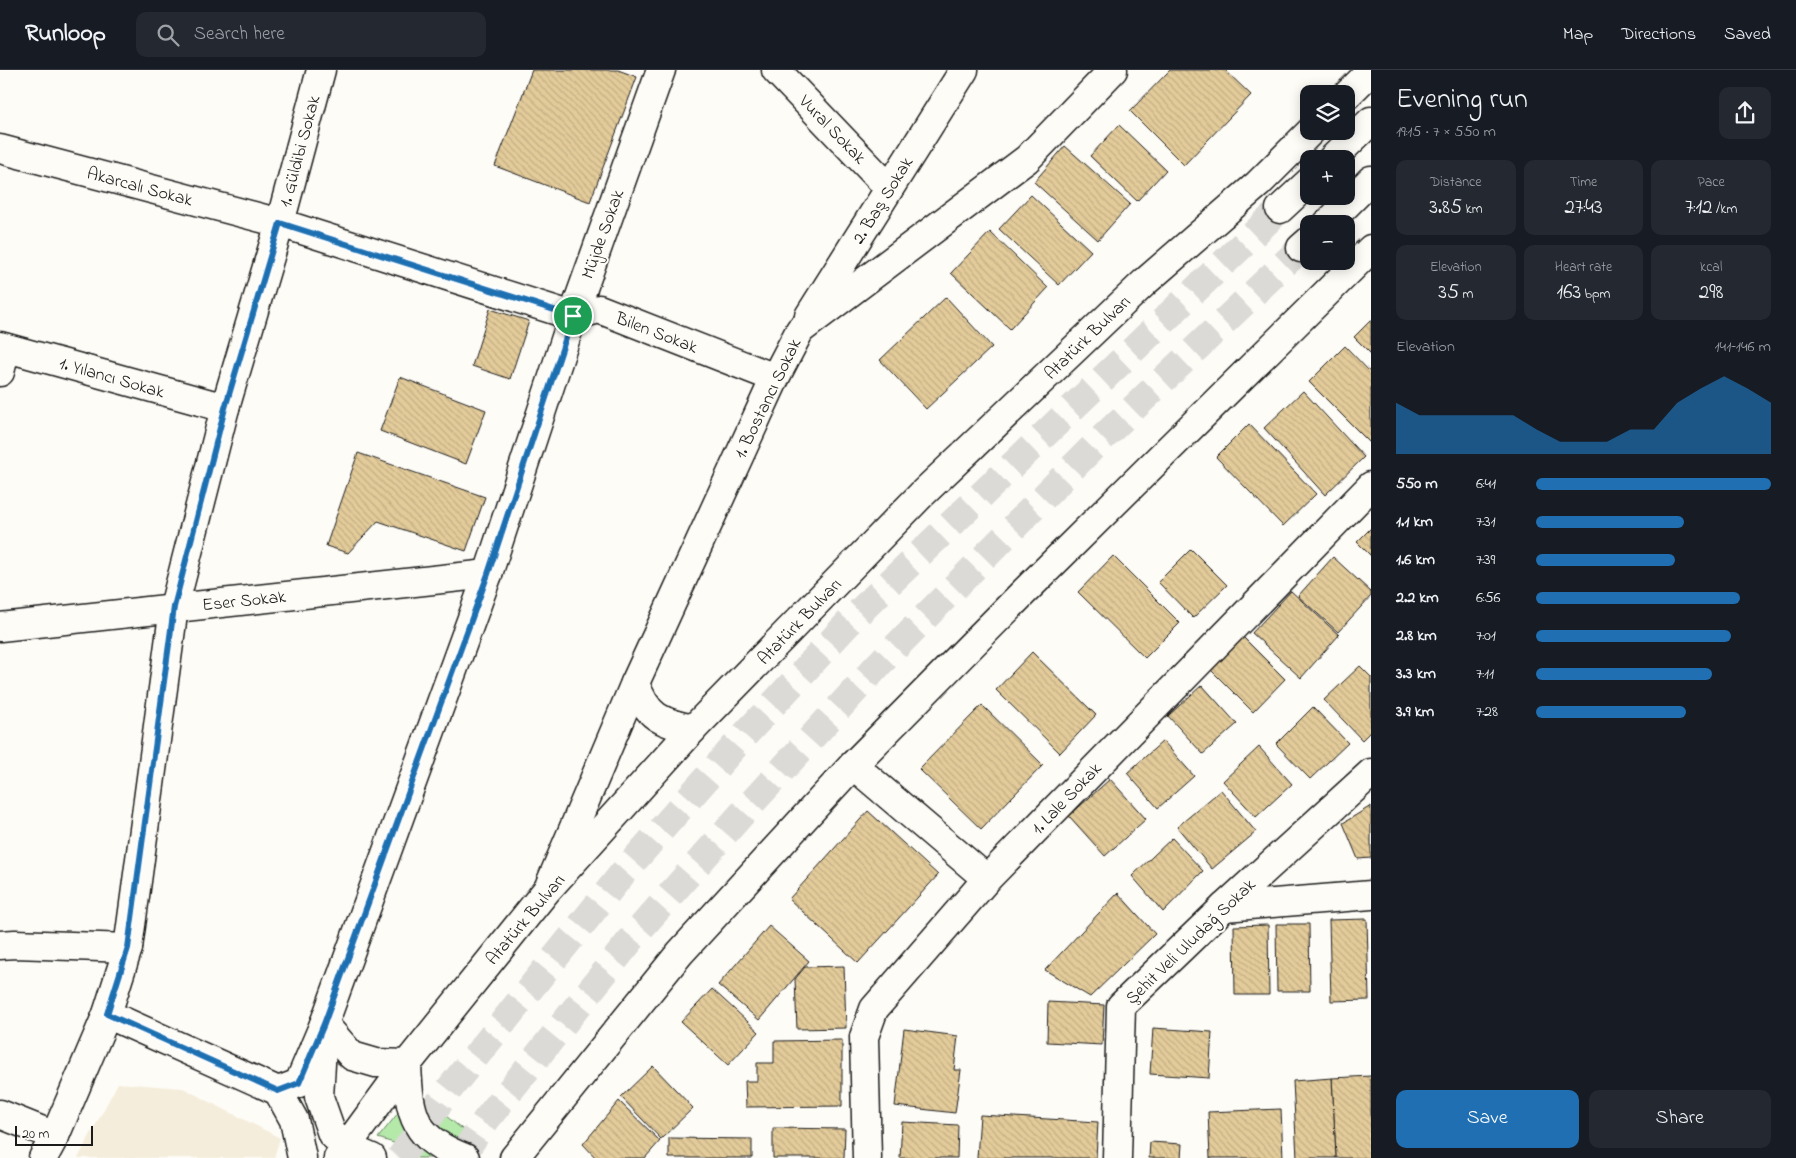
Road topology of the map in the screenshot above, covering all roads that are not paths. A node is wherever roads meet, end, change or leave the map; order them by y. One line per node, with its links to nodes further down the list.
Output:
1 (321, 70): 17 (main road, 1. Güldibi Sokak)
2 (660, 70): 19 (main road, Müjde Sokak)
3 (776, 70): 13 (main road, Vural Sokak)
4 (964, 70): 13 (main road, 2. Baş Sokak)
5 (1113, 70): 20 (main road, 1. Bostancı Sokak)
6 (1371, 71): 7 (main road)
7 (1355, 87)
8 (1371, 121): 11 (main road)
9 (1302, 140): 29 (main road, Atatürk Bulvarı)
10 (0, 149): 17 (main road, Akarcalı Sokak)
11 (1341, 150)
12 (1371, 180): 16 (main road)
13 (889, 188): 20 (main road, 2. Baş Sokak)
14 (1300, 190): 15 (main road)
15 (1280, 209)
16 (1336, 215)
17 (280, 223): 19 (main road); 23 (main road, 1. Güldibi Sokak)
18 (1371, 249): 30 (main road)
19 (573, 316): 22 (main road, Bilen Sokak); 25 (main road, Müjde Sokak)
20 (800, 330): 22 (main road, 1. Bostancı Sokak)
21 (2, 355): 23 (main road, 1. Yılancı Sokak)
22 (775, 378): 28 (main road, 1. Bostancı Sokak)
23 (225, 408): 26 (main road, 1. Güldibi Sokak)
24 (1371, 486): 32 (main road, 1. Lale Sokak)
25 (488, 574): 26 (main road, Eser Sokak); 39 (main road, Müjde Sokak)
26 (174, 607): 27 (main road, Eser Sokak); 37 (main road, 1. Güldibi Sokak)
27 (0, 627)
28 (635, 683): 29 (main road); 33 (main road, 1. Bostancı Sokak)
29 (693, 729): 33 (main road, Atatürk Bulvarı)
30 (853, 765): 32 (main road); 42 (main road)
31 (1371, 774): 35 (main road, Şehit Veli Uludağ Sokak)
32 (987, 879): 51 (main road, 1. Lale Sokak)
33 (547, 890): 40 (main road, Atatürk Bulvarı)
34 (1371, 895): 35 (main road)
35 (1224, 907): 52 (main road, Şehit Veli Uludağ Sokak)
36 (0, 945): 37 (main road)
37 (128, 948): 38 (main road, 1. Güldibi Sokak)
38 (107, 1014): 41 (main road); 44 (main road, 1. Güldibi Sokak)
39 (324, 1024): 40 (main road); 41 (main road, Müjde Sokak); 45 (main road)
40 (407, 1064): 45 (main road, Atatürk Bulvarı); 48 (main road)
41 (278, 1091): 46 (main road)
42 (556, 1104): 49 (main road); 50 (main road)
43 (0, 1114): 44 (main road)
44 (49, 1147)
45 (342, 1152): 47 (main road)
46 (302, 1158)
47 (372, 1158)
48 (466, 1158)
49 (514, 1158)
50 (537, 1158)
51 (867, 1158)
52 (1118, 1158)

